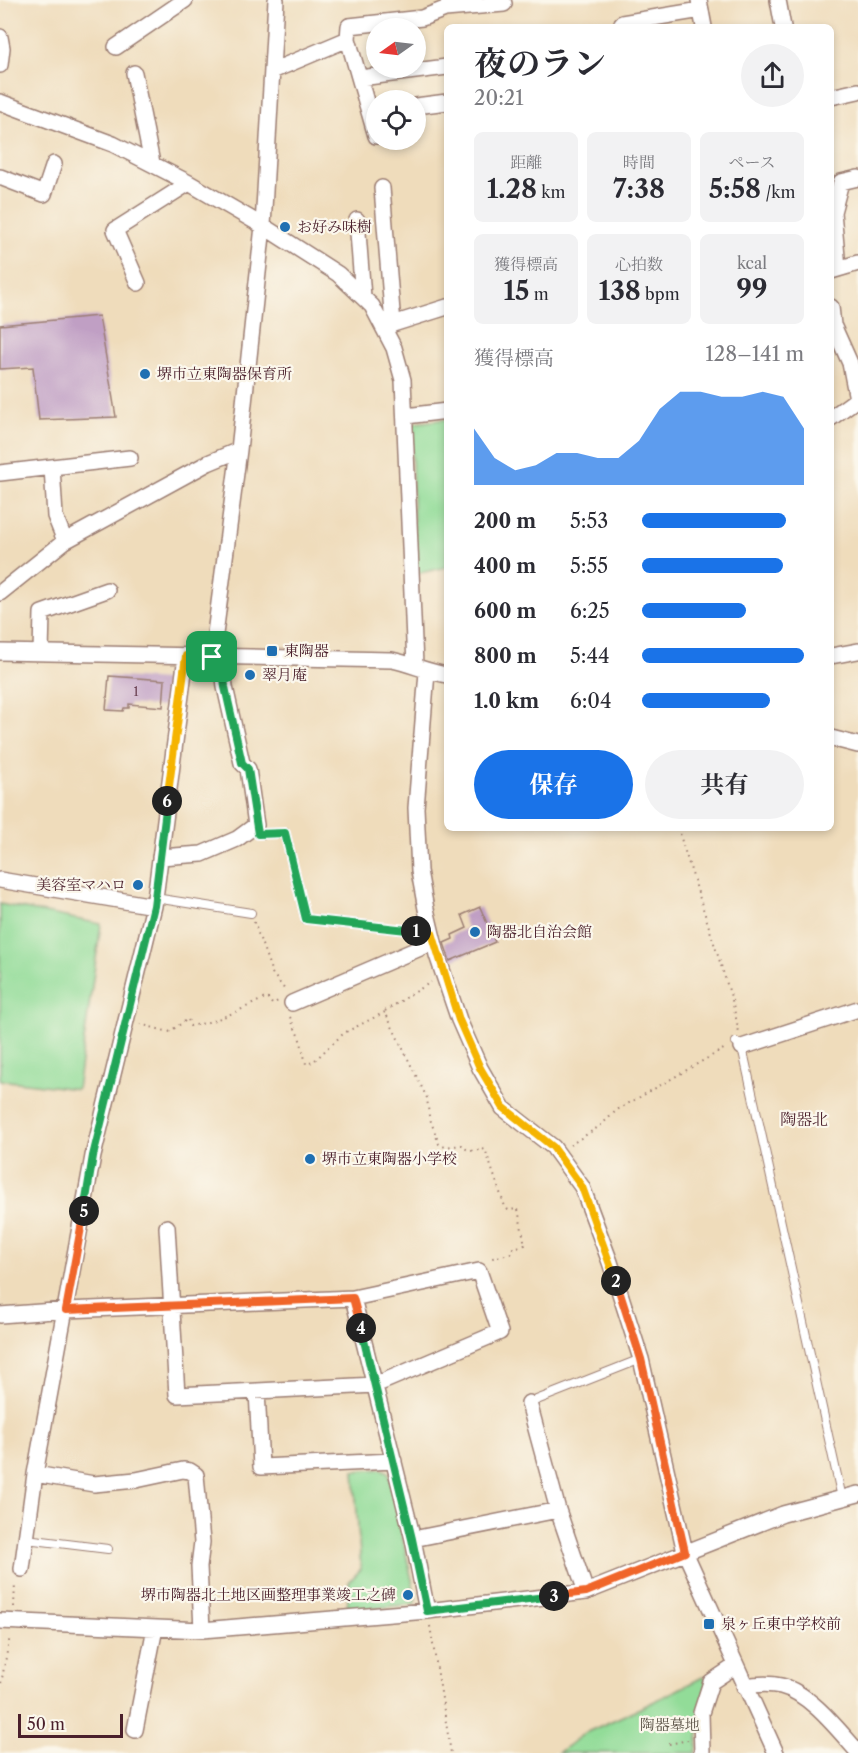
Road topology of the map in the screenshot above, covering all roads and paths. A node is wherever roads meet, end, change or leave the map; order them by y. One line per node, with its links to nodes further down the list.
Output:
1 (185, 0): 12 (street)
2 (276, 0): 15 (street)
3 (503, 0): 5 (street)
4 (778, 0): 9 (street)
5 (444, 5): 11 (street)
6 (700, 5): 7 (street); 8 (street)
7 (622, 24)
8 (703, 24)
9 (782, 24)
10 (0, 37): 13 (street)
11 (348, 39): 15 (street); 17 (street)
12 (116, 47)
13 (0, 65)
14 (444, 67): 17 (street)
15 (272, 71): 32 (street)
16 (134, 73): 24 (street)
17 (360, 78): 19 (street)
18 (858, 91): 20 (street)
19 (366, 93)
20 (834, 96)
21 (0, 102): 24 (street)
22 (444, 102): 23 (street)
23 (426, 105)
24 (152, 163): 28 (street)
25 (54, 164): 26 (street)
26 (0, 177)
27 (858, 178): 30 (street)
28 (189, 183): 32 (street); 36 (street)
29 (382, 188): 39 (street)
30 (834, 208)
31 (357, 219): 37 (street)
32 (263, 226): 37 (street); 45 (street)
33 (834, 240): 35 (street)
34 (858, 263): 35 (street)
35 (835, 269)
36 (138, 283)
37 (363, 297): 39 (street)
38 (444, 308): 39 (street)
39 (389, 327): 43 (street)
40 (834, 329): 41 (street)
41 (858, 399): 44 (street)
42 (444, 411): 43 (street)
43 (406, 416): 58 (street)
44 (834, 416)
45 (239, 450): 49 (street); 57 (street)
46 (130, 458): 47 (street)
47 (52, 467): 48 (street); 49 (street)
48 (0, 473)
49 (65, 542): 51 (street)
50 (107, 590): 54 (street)
51 (0, 593)
52 (858, 651): 55 (street)
53 (0, 652): 54 (street)
54 (40, 653): 56 (street)
55 (834, 655)
56 (186, 656): 57 (street); 64 (street)
57 (217, 657): 58 (street); 62 (street)
58 (421, 669): 59 (street); 68 (street)
59 (444, 674)
60 (834, 739): 61 (street)
61 (858, 745)
62 (256, 825): 64 (street); 68 (lane)
63 (680, 831): 74 (path)
64 (160, 857): 66 (street)
65 (0, 880): 66 (street)
66 (154, 902): 67 (lane); 73 (street)
67 (251, 913): 70 (path)
68 (433, 938): 69 (street); 70 (street)
69 (443, 974): 72 (path); 75 (street)
70 (288, 1006): 72 (path); 73 (path)
71 (858, 1009): 74 (street)
72 (385, 1012): 77 (path)
73 (126, 1020): 80 (street)
74 (739, 1045): 75 (path); 89 (lane)
75 (557, 1153): 82 (street)
76 (167, 1227): 79 (street)
77 (488, 1259)
78 (353, 1298): 79 (street); 83 (street); 83 (street)
79 (171, 1305): 80 (street); 84 (street)
80 (66, 1310): 81 (street); 87 (street)
81 (0, 1314)
82 (641, 1359): 85 (lane); 94 (street)
83 (375, 1385): 84 (street); 86 (street)
84 (257, 1391): 86 (street)
85 (529, 1403): 90 (street)
86 (394, 1461): 92 (street)
87 (35, 1474): 91 (street); 100 (street)
88 (858, 1494): 89 (street)
89 (842, 1498): 94 (street)
90 (558, 1510): 92 (street); 96 (street)
91 (26, 1539): 93 (lane); 95 (street)
92 (412, 1539): 97 (street)
93 (108, 1549)
94 (685, 1552): 96 (street); 101 (street)
95 (22, 1569)
96 (586, 1592): 97 (street)
97 (427, 1611): 100 (street); 107 (path)
98 (0, 1621): 99 (street)
99 (155, 1628): 100 (street); 103 (street)
100 (202, 1630)
101 (735, 1666): 102 (street); 104 (street)
102 (744, 1686): 106 (street); 109 (street)
103 (135, 1730)
104 (703, 1736): 105 (path); 108 (street)
105 (669, 1744)
106 (858, 1752)
107 (451, 1753)
108 (702, 1753)
109 (776, 1753)

